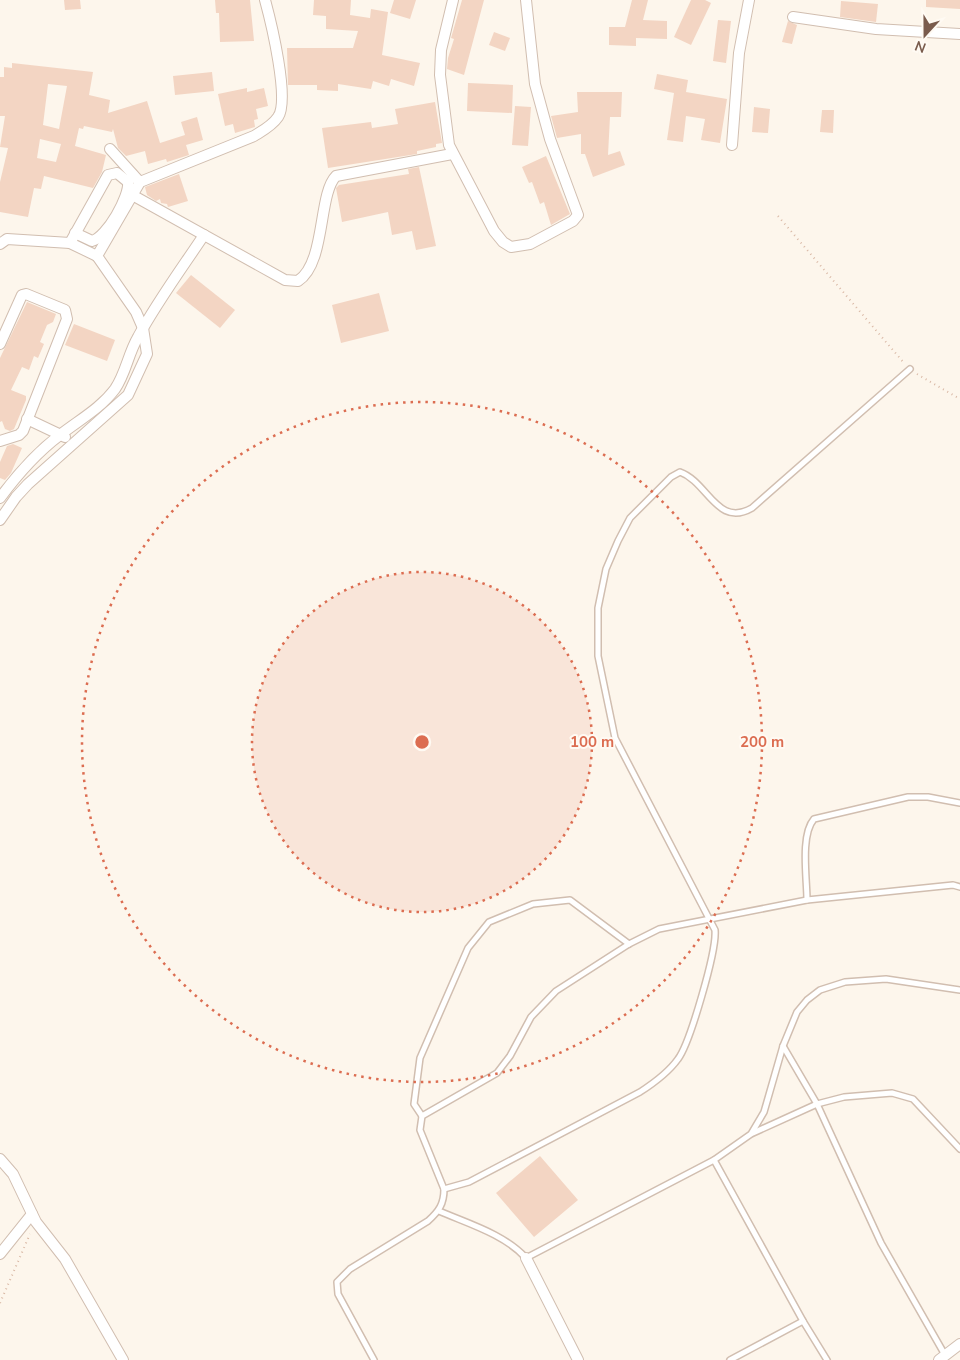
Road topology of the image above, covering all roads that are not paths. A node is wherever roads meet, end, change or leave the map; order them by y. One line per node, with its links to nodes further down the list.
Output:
1 (265, 0): 10 (street)
2 (453, 0): 9 (street)
3 (526, 0): 9 (street)
4 (749, 0): 7 (street)
5 (792, 17): 6 (street)
6 (960, 34)
7 (732, 145)
8 (110, 149): 10 (street)
9 (452, 154): 13 (street)
10 (134, 180): 11 (street); 12 (street); 12 (street)
11 (134, 196): 13 (street); 16 (street)
12 (75, 233): 15 (street)
13 (204, 235): 17 (street)
14 (0, 244): 15 (street)
15 (70, 244): 16 (street)
16 (97, 256): 17 (street)
17 (142, 328): 21 (street); 23 (street)
18 (0, 344): 20 (street)
19 (910, 369): 29 (lane)
20 (27, 419): 21 (street); 22 (street)
21 (60, 434): 23 (street); 24 (street)
22 (0, 441)
23 (73, 442): 25 (street)
24 (0, 498)
25 (0, 520)
26 (960, 803): 28 (lane)
27 (960, 887): 28 (lane)
28 (808, 900): 29 (lane)
29 (711, 920): 30 (lane); 39 (lane)
30 (629, 944): 34 (lane); 34 (lane)
31 (959, 992): 32 (lane)
32 (782, 1046): 33 (lane); 35 (lane)
33 (816, 1104): 35 (lane); 36 (lane); 46 (lane)
34 (422, 1116): 39 (lane)
35 (751, 1134): 38 (lane)
36 (960, 1148)
37 (0, 1159): 41 (street)
38 (714, 1160): 43 (lane); 44 (lane)
39 (444, 1189): 40 (lane)
40 (439, 1211): 43 (lane); 48 (lane)
41 (34, 1218): 42 (street); 47 (street)
42 (0, 1254)
43 (526, 1258): 49 (street)
44 (803, 1321): 50 (lane); 51 (lane)
45 (960, 1344): 46 (street)
46 (942, 1358)
47 (123, 1360)
48 (374, 1360)
49 (578, 1360)
50 (730, 1360)
51 (827, 1360)

